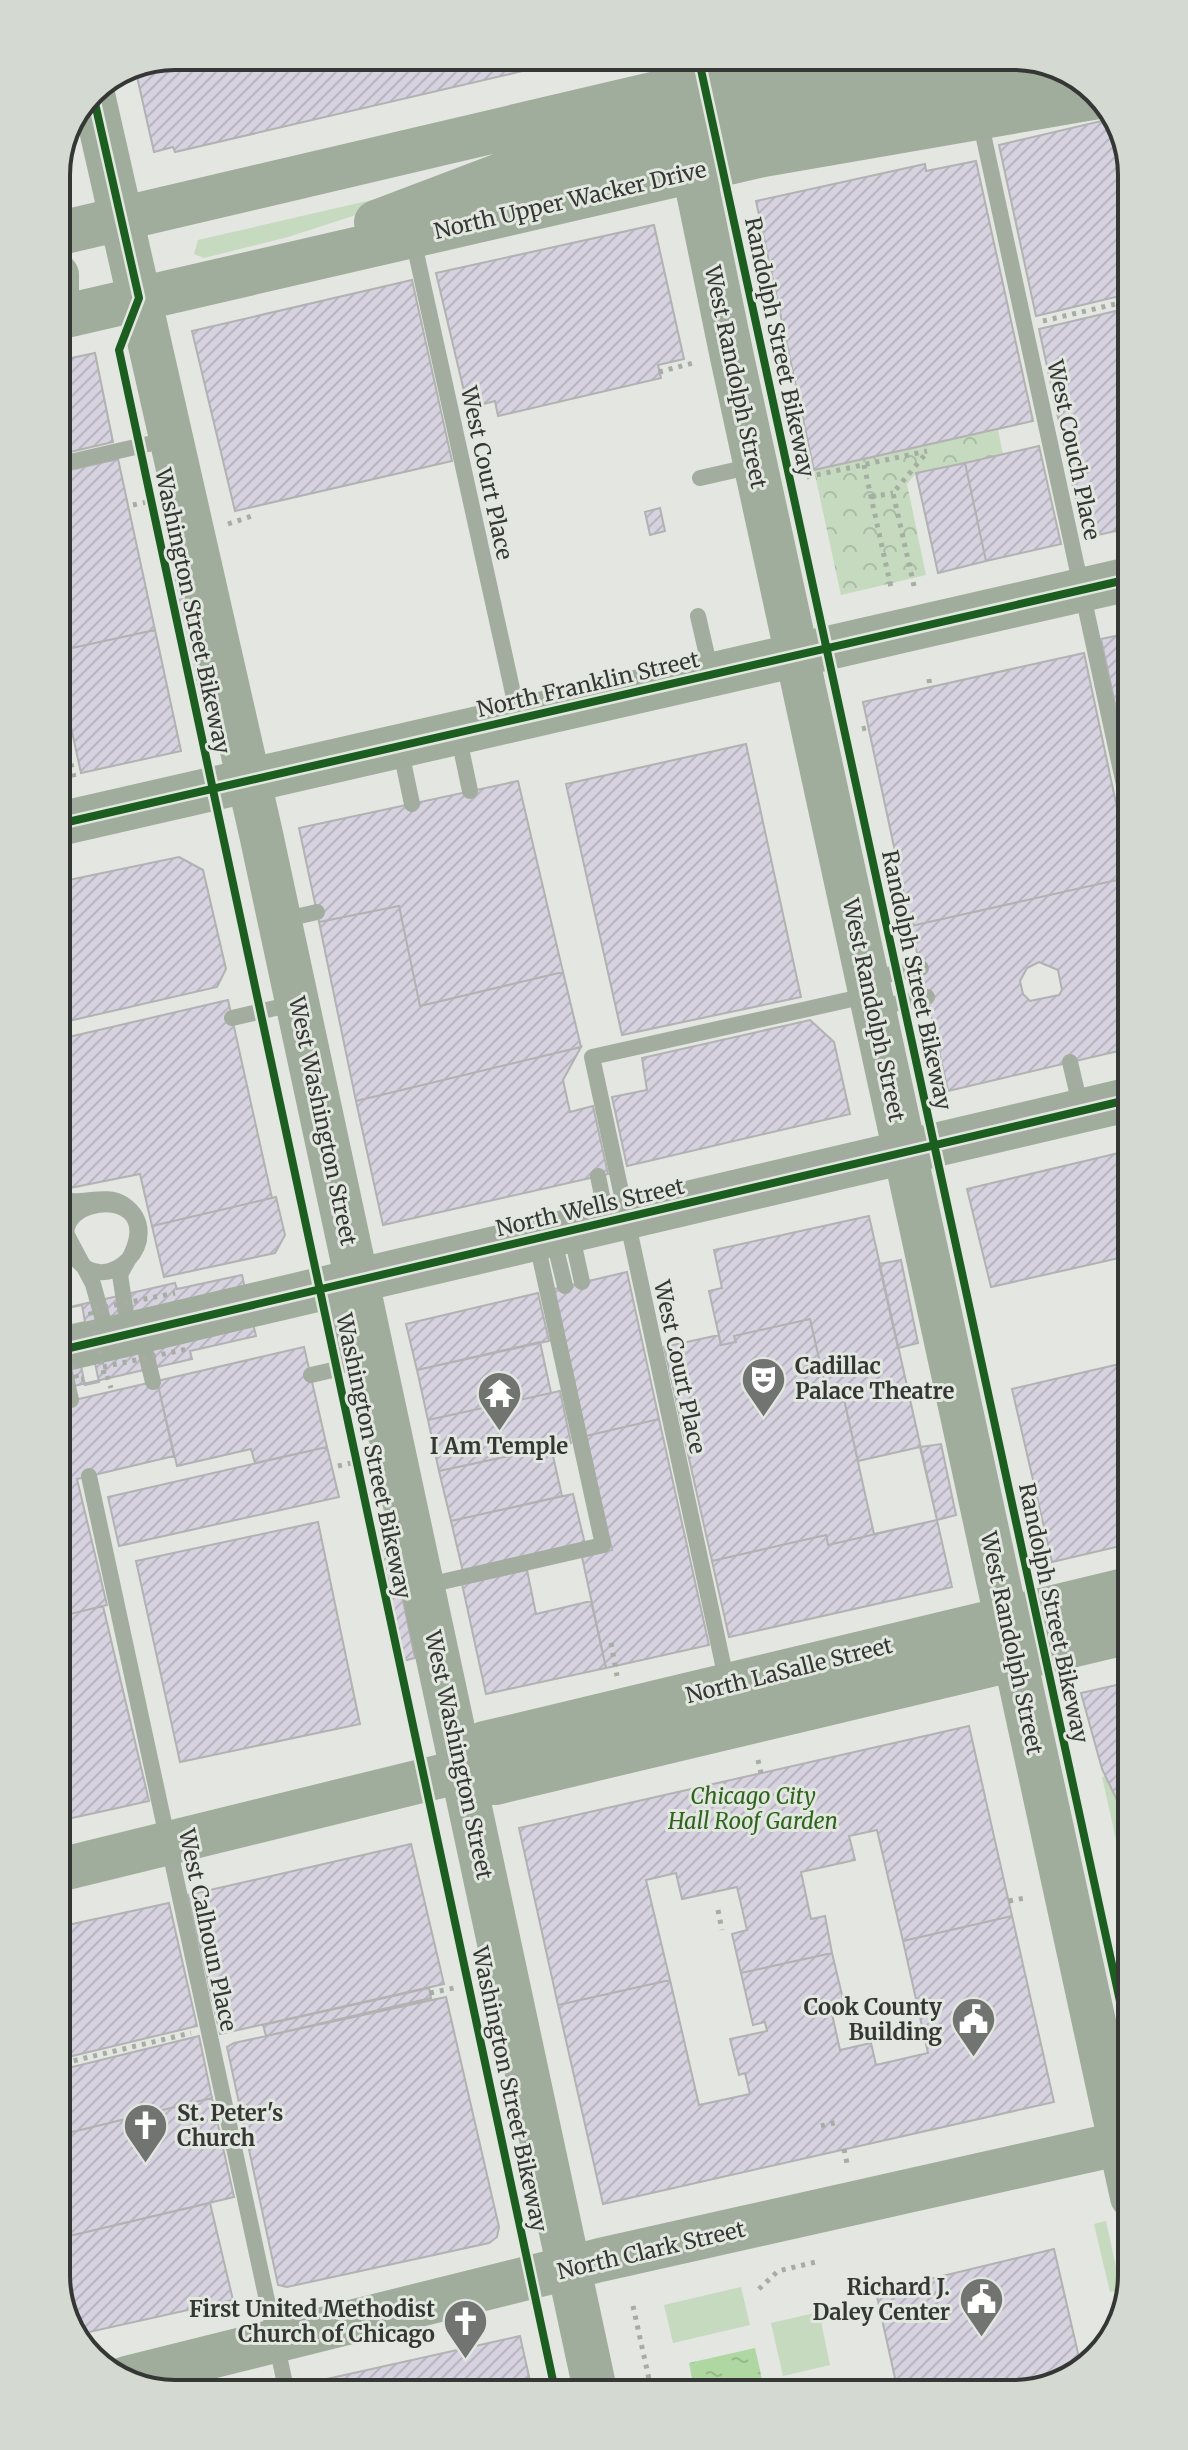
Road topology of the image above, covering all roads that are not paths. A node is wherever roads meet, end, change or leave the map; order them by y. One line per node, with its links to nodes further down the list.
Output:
1 (772, 70): 5 (main road, North Upper Wacker Drive)
2 (1021, 70): 5 (main road)
3 (1085, 99): 6 (main road, North Upper Wacker Drive)
4 (96, 107): 7 (main road, West Washington Street)
5 (680, 112): 6 (main road, North Upper Wacker Drive); 7 (main road, North Upper Wacker Drive); 9 (main road, North Upper Wacker Drive); 10 (main road); 15 (main road, West Randolph Street)
6 (979, 115): 18 (lane, West Couch Place)
7 (121, 219): 8 (main road, North Upper Wacker Drive); 11 (main road, West Washington Street)
8 (70, 231)
9 (413, 237): 10 (main road, North Upper Wacker Drive); 22 (lane, West Court Place)
10 (234, 276): 11 (main road, North Upper Wacker Drive)
11 (139, 298): 12 (main road, North Upper Wacker Drive); 13 (main road, West Washington Street)
12 (70, 315)
13 (156, 442): 14 (lane); 26 (main road, West Washington Street)
14 (70, 462)
15 (756, 465): 16 (lane); 20 (main road, West Randolph Street)
16 (700, 478)
17 (1118, 582): 18 (main road, North Franklin Street)
18 (1081, 590): 20 (main road, North Franklin Street); 25 (lane, West Couch Place)
19 (698, 616): 21 (lane)
20 (798, 654): 21 (main road, North Franklin Street); 31 (main road, West Randolph Street)
21 (711, 674): 22 (main road, North Franklin Street)
22 (519, 718): 23 (main road, North Franklin Street)
23 (457, 732): 24 (main road, North Franklin Street); 27 (lane)
24 (399, 746): 26 (main road, North Franklin Street); 28 (lane)
25 (1118, 758)
26 (249, 780): 29 (main road, North Franklin Street); 33 (main road, West Washington Street)
27 (470, 791)
28 (412, 804)
29 (70, 821)
30 (921, 968): 31 (lane)
31 (870, 994): 32 (lane); 38 (main road, West Randolph Street); 42 (lane, West Court Place)
32 (927, 997)
33 (298, 1002): 34 (lane); 49 (main road, West Washington Street)
34 (232, 1018)
35 (1070, 1062): 37 (lane)
36 (1118, 1102): 37 (main road, North Wells Street)
37 (1081, 1111): 38 (main road, North Wells Street)
38 (905, 1152): 42 (main road, North Wells Street); 59 (main road, West Randolph Street)
39 (598, 1176): 42 (lane)
40 (70, 1201): 45 (lane, bridge)
41 (70, 1224): 47 (lane, bridge)
42 (579, 1228): 49 (main road, North Wells Street); 50 (lane); 57 (lane); 62 (lane, West Court Place)
43 (70, 1241): 51 (lane)
44 (70, 1248): 46 (lane, bridge)
45 (126, 1263)
46 (126, 1263)
47 (126, 1263)
48 (126, 1263): 51 (lane, bridge)
49 (343, 1283): 51 (main road, North Wells Street); 53 (lane); 57 (main road, West Washington Street)
50 (573, 1284)
51 (114, 1354): 52 (main road, North Wells Street); 54 (lane)
52 (70, 1355): 55 (lane)
53 (311, 1375)
54 (153, 1382)
55 (71, 1400)
56 (89, 1476): 64 (lane, West Calhoun Place)
57 (423, 1586): 63 (main road, West Washington Street)
58 (1118, 1592): 59 (main road, North LaSalle Street)
59 (1006, 1617): 61 (main road, West Randolph Street); 62 (main road, North LaSalle Street)
60 (1118, 1635): 61 (main road, North LaSalle Street)
61 (1015, 1659): 63 (main road, North LaSalle Street); 66 (main road, West Randolph Street)
62 (727, 1685): 63 (main road, North LaSalle Street)
63 (462, 1771): 64 (main road, North LaSalle Street); 68 (main road, West Washington Street)
64 (167, 1844): 65 (main road, North LaSalle Street); 69 (lane, West Calhoun Place)
65 (70, 1867)
66 (1118, 2108)
67 (1118, 2145): 68 (main road, North Clark Street)
68 (555, 2271): 69 (main road, North Clark Street); 72 (main road, West Washington Street)
69 (276, 2341): 70 (main road, North Clark Street); 71 (lane, West Calhoun Place)
70 (142, 2374)
71 (284, 2380)
72 (592, 2380)

